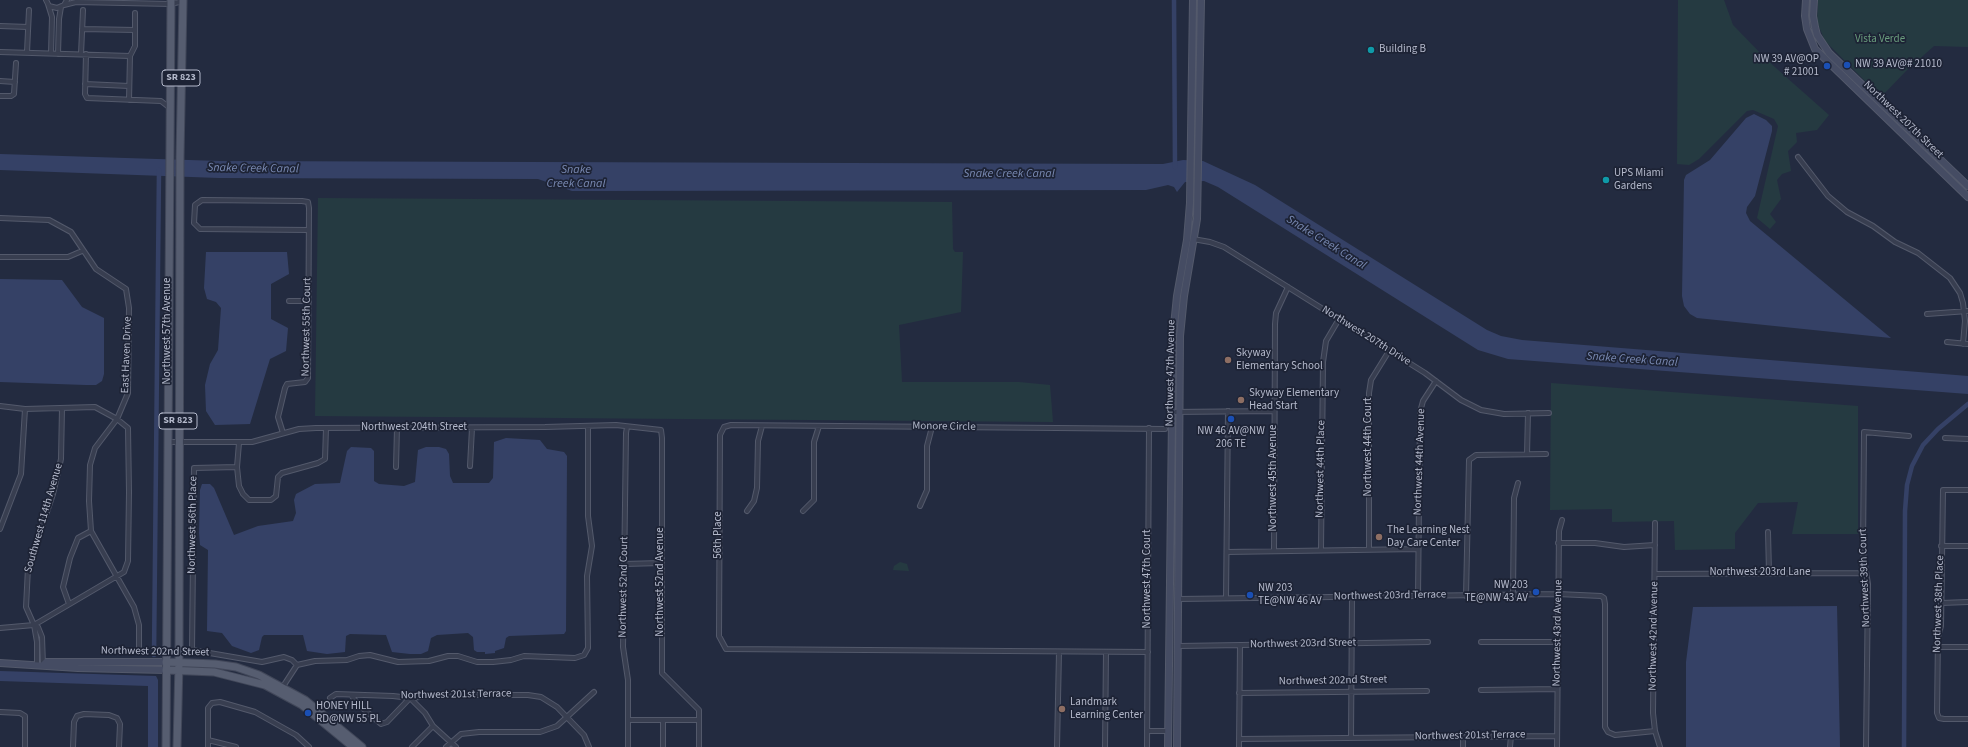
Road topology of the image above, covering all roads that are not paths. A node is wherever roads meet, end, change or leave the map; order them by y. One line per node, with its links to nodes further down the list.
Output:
1 (67, 0): 9 (street)
2 (182, 0): 8 (street); 80 (main road, Northwest 57th Avenue / SR 823)
3 (1193, 0): 38 (main road, Northwest 47th Avenue)
4 (1200, 0): 37 (main road, Northwest 47th Avenue)
5 (1806, 0): 34 (main road, Northwest 207th Street)
6 (1814, 0): 33 (main road, Northwest 207th Street)
7 (47, 2): 9 (street); 19 (street)
8 (171, 2): 9 (street); 31 (main road, Northwest 57th Avenue / SR 823)
9 (63, 6): 20 (street)
10 (29, 10): 14 (street)
11 (83, 10): 15 (street)
12 (135, 13): 16 (street)
13 (0, 26): 14 (street)
14 (28, 27): 18 (street)
15 (82, 28): 16 (street); 21 (street)
16 (135, 30): 23 (street)
17 (0, 52): 18 (street)
18 (27, 52): 19 (street)
19 (51, 53): 20 (street)
20 (58, 54): 21 (street)
21 (81, 54): 22 (street)
22 (86, 54): 23 (street); 27 (street)
23 (130, 56): 28 (street)
24 (16, 63): 26 (street)
25 (0, 81): 26 (street)
26 (15, 82): 29 (street)
27 (85, 84): 28 (street); 30 (street)
28 (129, 86): 30 (street)
29 (0, 96)
30 (129, 100): 31 (street)
31 (170, 108): 79 (main road, Northwest 57th Avenue / SR 823)
32 (1798, 157): 44 (street)
33 (1968, 186)
34 (1968, 197)
35 (0, 218): 39 (street)
36 (308, 230): 36 (street, Northwest 55th Court); 43 (street, Northwest 55th Court)
37 (1194, 239): 38 (street, Northwest 207th Drive); 41 (street, Northwest 207th Drive); 59 (main road, Northwest 47th Avenue)
38 (1187, 240): 58 (main road, Northwest 47th Avenue)
39 (82, 251): 40 (street); 62 (street, East Haven Drive)
40 (0, 256)
41 (1288, 287): 47 (street, Northwest 207th Drive); 57 (street, Northwest 45th Avenue)
42 (289, 301): 43 (street)
43 (309, 301): 75 (street, Northwest 55th Court)
44 (1963, 311): 45 (street); 46 (street); 49 (street)
45 (1968, 311)
46 (1928, 314)
47 (1339, 319): 51 (street, Northwest 207th Drive); 103 (street, Northwest 44th Place)
48 (1947, 342): 49 (street)
49 (1963, 344): 50 (street)
50 (1968, 344)
51 (1389, 351): 52 (street, Northwest 207th Drive); 101 (street, Northwest 44th Court)
52 (1436, 381): 60 (street, Northwest 207th Drive); 102 (street, Northwest 44th Avenue)
53 (0, 406): 55 (street)
54 (62, 408): 55 (street); 62 (street); 123 (street, Southwest 114th Avenue)
55 (25, 409): 94 (street)
56 (1228, 411): 57 (street); 59 (street); 105 (street)
57 (1274, 411): 104 (street, Northwest 45th Avenue)
58 (1172, 412): 59 (street); 112 (main road, Northwest 47th Avenue)
59 (1181, 412): 119 (main road, Northwest 47th Avenue)
60 (1528, 413): 61 (street, Northwest 207th Drive); 82 (street)
61 (1549, 413)
62 (118, 419): 95 (street, East Haven Drive); 111 (street)
63 (762, 426): 64 (street, Monore Circle); 67 (street, Monore Circle); 91 (street)
64 (819, 426): 68 (street, Monore Circle); 90 (street)
65 (588, 427): 66 (street, Northwest 204th Street); 71 (street, Northwest 204th Street); 146 (street)
66 (628, 427): 74 (street, Northwest 204th Street); 107 (street, Northwest 52nd Court)
67 (724, 427): 138 (street, 56th Place)
68 (932, 427): 72 (street, Monore Circle); 89 (street)
69 (326, 428): 70 (street, Northwest 204th Street); 75 (street, Northwest 204th Street); 85 (street)
70 (397, 428): 71 (street, Northwest 204th Street); 86 (street)
71 (472, 428): 84 (street)
72 (1149, 428): 73 (street, Monore Circle); 140 (street, Northwest 47th Court)
73 (1165, 429)
74 (661, 430): 106 (street, Northwest 52nd Avenue)
75 (283, 433): 81 (street, Northwest 204th Street)
76 (1909, 436): 109 (street, Northwest 39th Court)
77 (1945, 438): 78 (street)
78 (1968, 439)
79 (168, 442): 80 (street, Northwest 204th Street); 142 (main road, Northwest 57th Avenue / SR 823)
80 (178, 442): 81 (street, Northwest 204th Street); 143 (main road, Northwest 57th Avenue / SR 823)
81 (238, 443): 85 (street)
82 (1527, 454): 83 (street); 116 (street)
83 (1546, 454)
84 (470, 466)
85 (237, 467): 146 (street, Northwest 56th Place)
86 (396, 467)
87 (1518, 482): 114 (street)
88 (1968, 490): 99 (street, Northwest 38th Place)
89 (920, 506)
90 (803, 511)
91 (747, 512)
92 (1562, 520): 97 (street, Northwest 43rd Avenue)
93 (1655, 523): 98 (street, Northwest 42nd Avenue)
94 (0, 528)
95 (91, 531): 111 (street); 122 (street)
96 (1768, 532): 108 (street)
97 (1558, 543): 98 (street); 113 (street, Northwest 43rd Avenue)
98 (1654, 545): 110 (street, Northwest 42nd Avenue)
99 (1941, 546): 100 (street); 121 (street, Northwest 38th Place)
100 (1968, 546)
101 (1369, 549): 102 (street); 103 (street)
102 (1418, 549): 115 (street, Northwest 44th Avenue)
103 (1321, 550): 104 (street)
104 (1274, 551): 105 (street)
105 (1227, 552): 118 (street)
106 (661, 563): 107 (street); 164 (street, Northwest 52nd Avenue)
107 (624, 564): 162 (street, Northwest 52nd Court)
108 (1769, 572): 109 (street, Northwest 203rd Lane); 110 (street, Northwest 203rd Lane)
109 (1865, 573): 203 (street, Northwest 39th Court)
110 (1655, 574): 168 (street, Northwest 42nd Avenue)
111 (116, 577): 122 (street); 137 (street)
112 (1170, 585): 119 (main road); 141 (main road, Northwest 47th Avenue)
113 (1558, 594): 114 (street, Northwest 203rd Terrace); 129 (street, Northwest 43rd Avenue); 168 (street, Northwest 203rd Terrace)
114 (1513, 595): 116 (street, Northwest 203rd Terrace)
115 (1418, 596): 116 (street, Northwest 203rd Terrace); 117 (street, Northwest 203rd Terrace)
116 (1466, 596)
117 (1352, 597): 118 (street, Northwest 203rd Terrace); 130 (street)
118 (1226, 598): 119 (street, Northwest 203rd Terrace)
119 (1179, 599): 134 (main road, Northwest 47th Avenue)
120 (1968, 602): 121 (street)
121 (1941, 603): 135 (street, Northwest 38th Place)
122 (69, 604): 123 (street)
123 (34, 625): 124 (street); 125 (street, Southwest 114th Avenue); 126 (street, Southwest 114th Avenue)
124 (0, 628)
125 (41, 635): 126 (street); 133 (street, Southwest 114th Avenue)
126 (36, 637): 132 (street, Southwest 114th Avenue)
127 (1428, 642): 130 (street, Northwest 203rd Street)
128 (1481, 642): 129 (street)
129 (1557, 642): 150 (street, Northwest 43rd Avenue)
130 (1351, 643): 131 (street, Northwest 203rd Street); 152 (street)
131 (1240, 645): 134 (street, Northwest 203rd Street); 155 (street)
132 (37, 646): 133 (street); 145 (street, Southwest 114th Avenue)
133 (43, 646): 145 (street, Southwest 114th Avenue)
134 (1179, 646): 141 (main road); 197 (main road, Northwest 47th Avenue)
135 (1938, 647): 136 (street); 161 (street, Northwest 38th Place)
136 (1968, 647)
137 (138, 652)
138 (1059, 652): 139 (street); 193 (street)
139 (1106, 652): 140 (street); 194 (street)
140 (1148, 652): 166 (street, Northwest 47th Court)
141 (1170, 653): 167 (main road, Northwest 47th Avenue)
142 (166, 662): 143 (main road, Northwest 202nd Street); 145 (main road, Northwest 202nd Street); 147 (main road, SR 823)
143 (179, 662): 148 (main road, SR 823); 149 (main road, Northwest 202nd Street)
144 (0, 663): 145 (main road, Northwest 202nd Street)
145 (40, 665): 147 (main road, Northwest 202nd Street)
146 (297, 665): 149 (street)
147 (166, 670): 148 (main road, Northwest 202nd Street); 179 (main road, SR 823)
148 (178, 670): 149 (main road, Northwest 202nd Street); 180 (main road, SR 823)
149 (281, 689): 184 (main road, Northwest 202nd Street); 185 (main road, Northwest 202nd Street)
150 (1557, 689): 151 (street); 170 (street, Northwest 43rd Avenue)
151 (1481, 690)
152 (1351, 691): 153 (street, Northwest 202nd Street); 155 (street, Northwest 202nd Street); 172 (street)
153 (1428, 691)
154 (594, 692): 160 (street)
155 (1239, 692): 173 (street)
156 (352, 695): 157 (street, Northwest 201st Terrace); 158 (street, Northwest 201st Terrace); 158 (street)
157 (330, 698)
158 (410, 698): 160 (street, Northwest 201st Terrace); 165 (street)
159 (0, 712): 176 (street)
160 (568, 717): 175 (street); 189 (street, Northwest 201st Terrace)
161 (1968, 719)
162 (629, 720): 163 (street); 190 (street, Northwest 52nd Court)
163 (663, 720): 164 (street); 191 (street)
164 (699, 720): 192 (street)
165 (433, 726): 175 (street); 186 (street)
166 (1147, 731): 167 (street); 195 (street, Northwest 47th Court)
167 (1169, 731): 196 (main road, Northwest 47th Avenue)
168 (1655, 731): 202 (street, Northwest 42nd Avenue)
169 (1510, 736): 170 (street, Northwest 201st Terrace); 171 (street, Northwest 201st Terrace); 200 (street)
170 (1557, 736): 201 (street, Northwest 43rd Avenue)
171 (1463, 737): 172 (street, Northwest 201st Terrace); 199 (street)
172 (1351, 738): 173 (street, Northwest 201st Terrace)
173 (1239, 739): 198 (street)
174 (208, 740): 181 (street); 182 (street); 183 (street)
175 (451, 741): 187 (street); 188 (street)
176 (25, 747)
177 (73, 747): 178 (street)
178 (119, 747)
179 (166, 747)
180 (177, 747)
181 (208, 747)
182 (236, 747)
183 (309, 747)
184 (353, 747)
185 (362, 747)
186 (412, 747)
187 (446, 747)
188 (456, 747)
189 (589, 747)
190 (628, 747)
191 (663, 747)
192 (699, 747)
193 (1057, 747)
194 (1105, 747)
195 (1147, 747)
196 (1168, 747)
197 (1177, 747)
198 (1239, 747)
199 (1463, 747)
200 (1510, 747)
201 (1557, 747)
202 (1660, 747)
203 (1866, 747)

